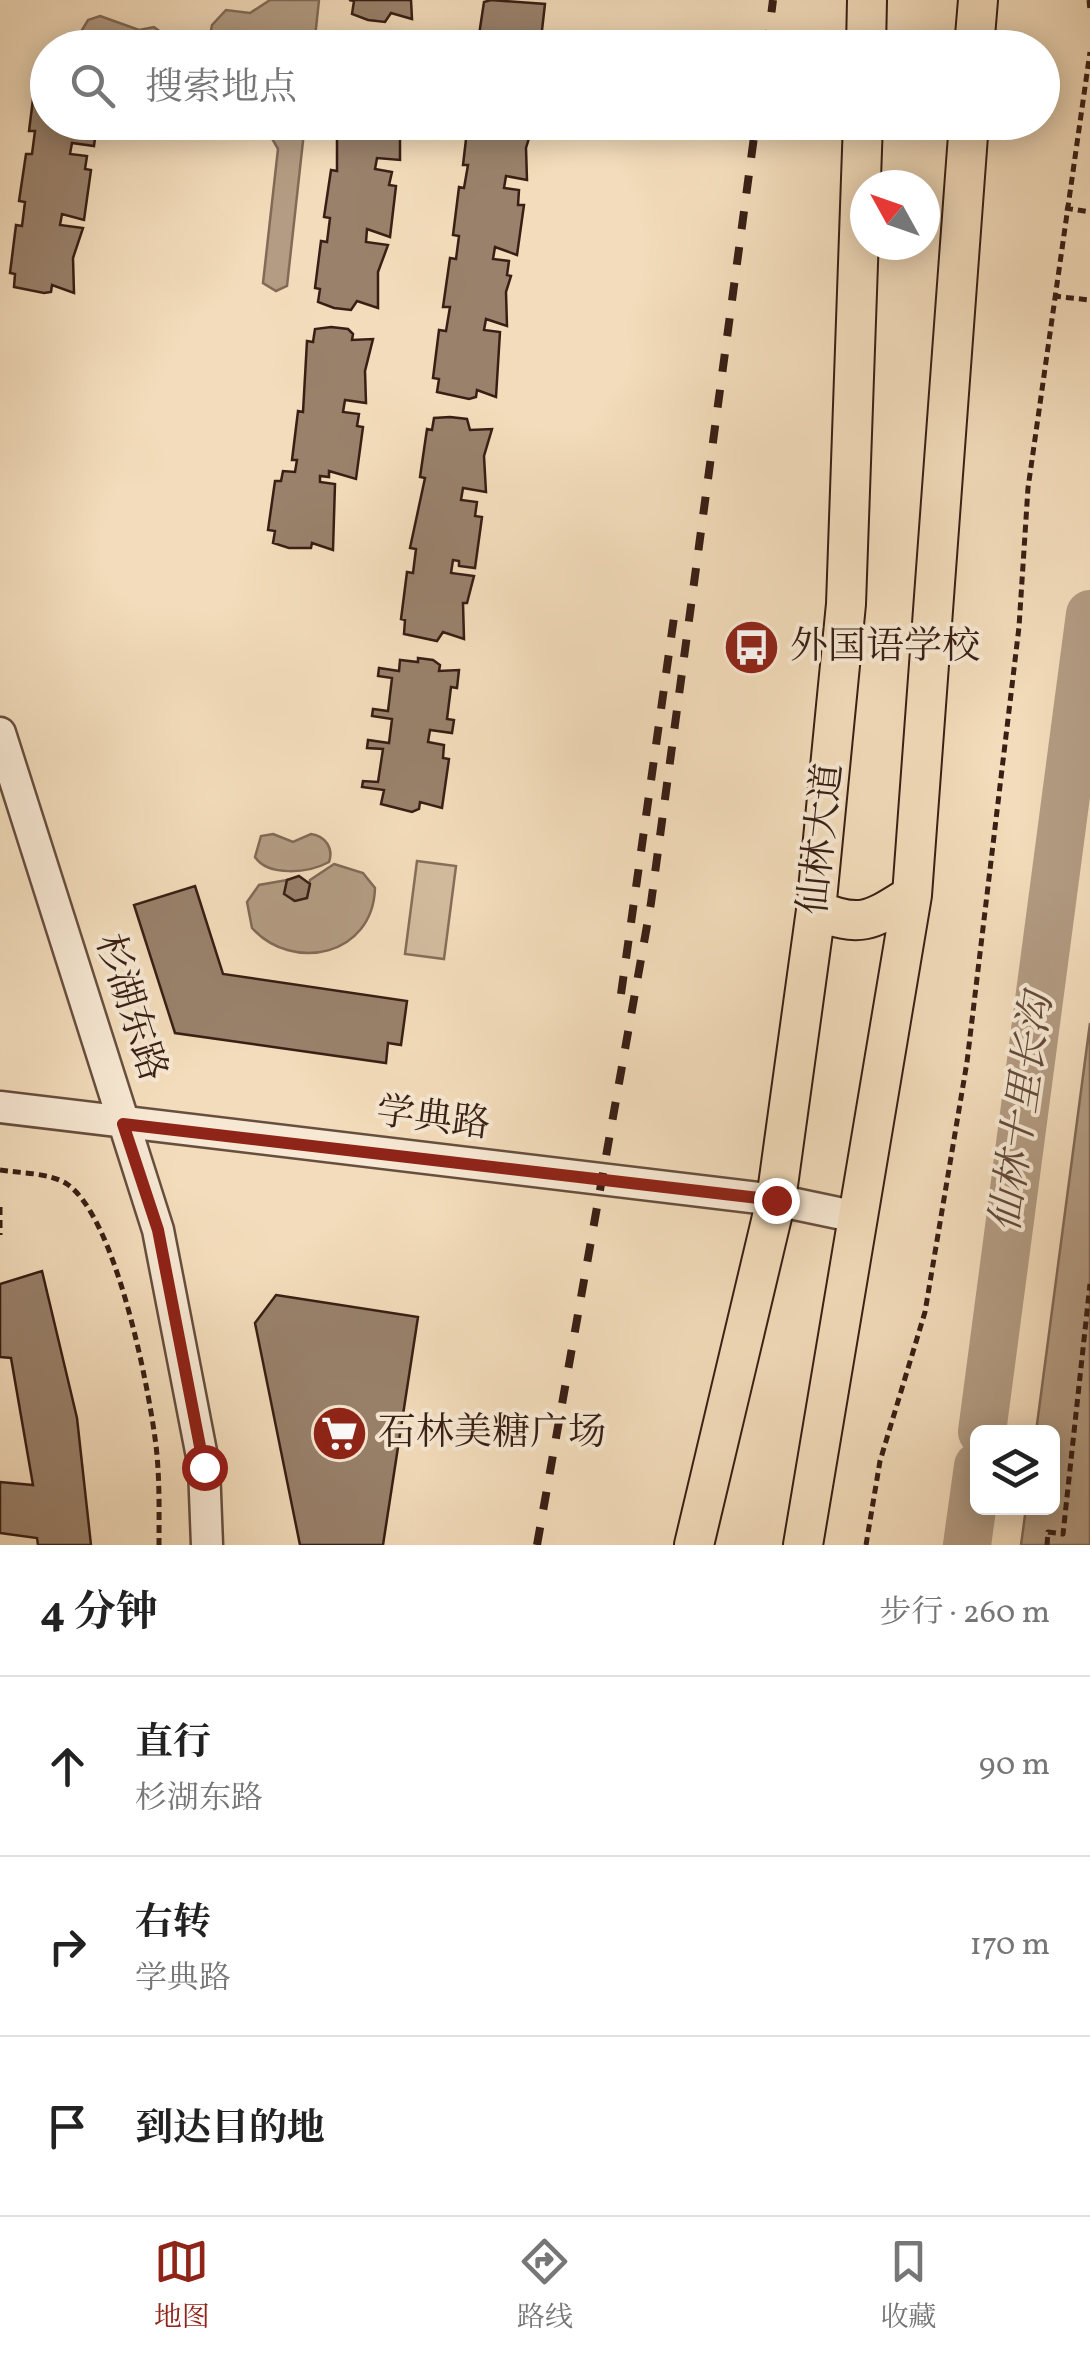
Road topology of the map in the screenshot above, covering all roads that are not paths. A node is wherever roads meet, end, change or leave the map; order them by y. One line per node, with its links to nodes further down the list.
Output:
1 (868, 0): 3 (main road)
2 (978, 0): 4 (main road)
3 (867, 30)
4 (976, 30)
5 (863, 140): 9 (main road, 仙林大道)
6 (968, 140): 8 (main road)
7 (0, 733): 11 (street, 杉湖东路)
8 (912, 895): 9 (main road); 13 (main road)
9 (816, 910): 12 (main road, 仙林大道)
10 (0, 1107): 11 (street, 学典路)
11 (123, 1124): 12 (street, 学典路); 14 (street, 杉湖东路)
12 (776, 1200): 13 (street, 学典路); 15 (main road, 仙林大道)
13 (856, 1217): 16 (main road)
14 (207, 1545)
15 (694, 1545)
16 (803, 1545)

